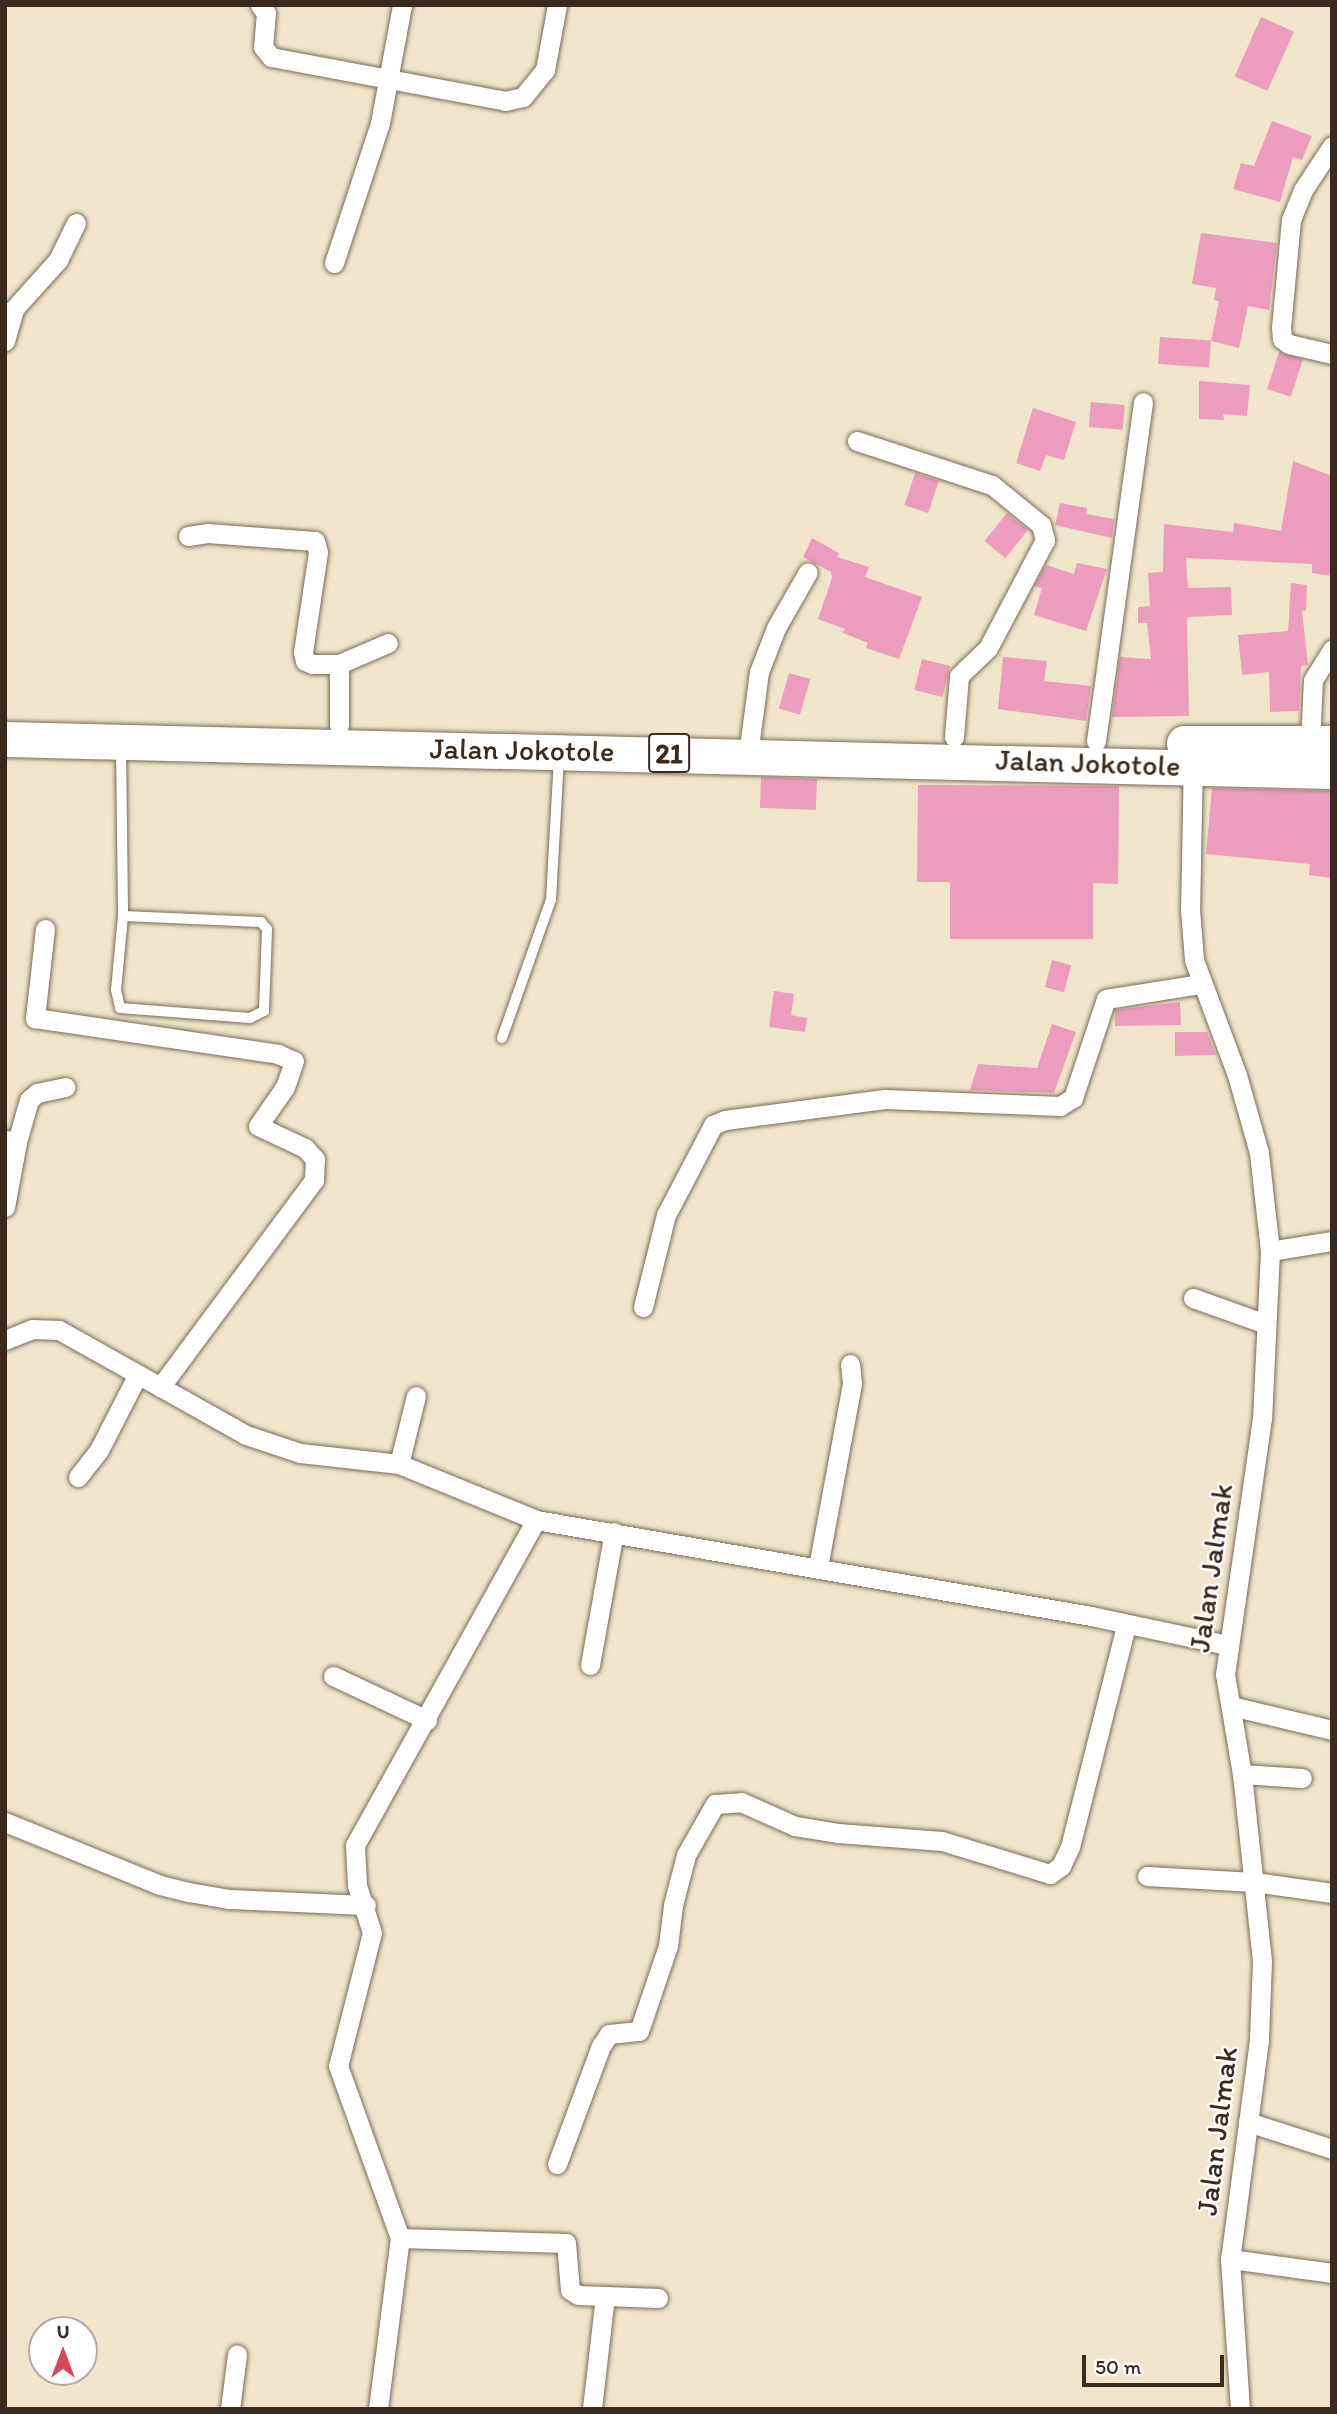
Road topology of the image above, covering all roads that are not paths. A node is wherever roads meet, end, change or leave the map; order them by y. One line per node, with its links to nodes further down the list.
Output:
1 (260, 5): 4 (street)
2 (402, 5): 4 (street)
3 (557, 5): 4 (street)
4 (389, 81): 7 (street)
5 (1332, 146): 10 (street)
6 (76, 223): 8 (street)
7 (334, 263)
8 (10, 307): 9 (street)
9 (5, 341)
10 (1332, 354)
11 (1143, 402): 23 (street)
12 (857, 441): 20 (street)
13 (188, 536): 17 (street)
14 (808, 572): 25 (street)
15 (388, 643): 17 (street)
16 (1332, 649): 24 (street)
17 (339, 664): 19 (street)
18 (5, 717): 19 (highway, Jalan Jokotole / 21)
19 (339, 725): 25 (highway, Jalan Jokotole / 21)
20 (954, 737): 23 (highway, Jalan Jokotole / 21); 26 (highway, Jalan Jokotole / 21)
21 (5, 739): 22 (highway, Jalan Jokotole / 21)
22 (121, 741): 27 (highway, Jalan Jokotole / 21); 30 (lane)
23 (1096, 741): 28 (highway, Jalan Jokotole / 21)
24 (1321, 743): 28 (highway, Jalan Jokotole / 21)
25 (749, 744): 26 (highway, Jalan Jokotole / 21); 27 (highway, Jalan Jokotole / 21)
26 (876, 747): 28 (highway, Jalan Jokotole / 21)
27 (559, 750): 33 (lane)
28 (1192, 755): 29 (highway, Jalan Jokotole / 21); 32 (street, Jalan Jalmak)
29 (1332, 771)
30 (123, 916): 30 (lane)
31 (45, 929): 45 (street)
32 (1201, 984): 38 (street, Jalan Jalmak); 40 (street)
33 (502, 1038)
34 (65, 1087): 35 (street)
35 (11, 1141): 36 (street)
36 (5, 1207)
37 (1332, 1241): 38 (street)
38 (1270, 1251): 41 (street, Jalan Jalmak)
39 (1193, 1298): 41 (street)
40 (643, 1307)
41 (1266, 1324): 53 (street, Jalan Jalmak)
42 (5, 1340): 44 (street)
43 (850, 1364): 51 (street)
44 (138, 1374): 45 (street); 48 (street)
45 (160, 1387): 47 (street)
46 (416, 1396): 47 (street)
47 (399, 1464): 49 (street)
48 (78, 1477)
49 (536, 1520): 50 (street); 57 (street)
50 (614, 1532): 51 (street); 54 (street)
51 (818, 1567): 52 (street)
52 (1126, 1625): 53 (street); 68 (street)
53 (1228, 1646): 56 (street, Jalan Jalmak)
54 (590, 1665)
55 (333, 1676): 57 (street)
56 (1231, 1706): 58 (street); 59 (street, Jalan Jalmak)
57 (427, 1720): 65 (street)
58 (1332, 1730)
59 (1242, 1774): 60 (street); 63 (street, Jalan Jalmak)
60 (1303, 1778)
61 (5, 1822): 65 (street)
62 (1147, 1876): 63 (street)
63 (1254, 1882): 64 (street); 66 (street, Jalan Jalmak)
64 (1332, 1893)
65 (366, 1906): 69 (street)
66 (1248, 2122): 67 (street); 70 (street, Jalan Jalmak)
67 (1332, 2149)
68 (557, 2164)
69 (400, 2238): 72 (street); 75 (street)
70 (1230, 2259): 71 (street); 78 (street, Jalan Jalmak)
71 (1332, 2273)
72 (606, 2296): 73 (street); 77 (street)
73 (658, 2298)
74 (237, 2354): 76 (street)
75 (380, 2408)
76 (230, 2409)
77 (592, 2409)
78 (1240, 2409)

